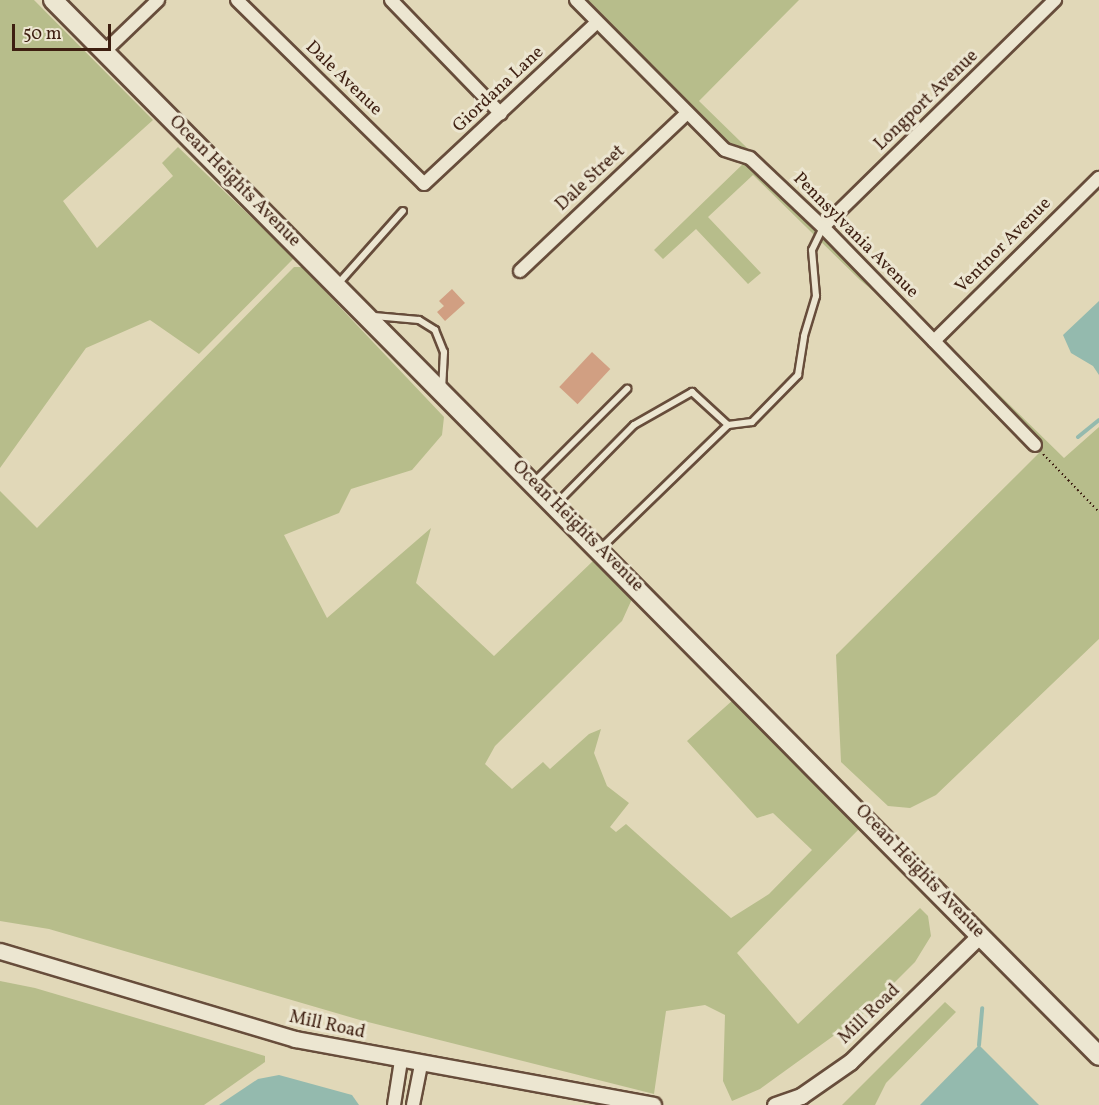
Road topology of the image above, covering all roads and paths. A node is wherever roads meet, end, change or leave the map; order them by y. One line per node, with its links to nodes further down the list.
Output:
1 (53, 0): 8 (main road, Ocean Heights Avenue)
2 (158, 0): 8 (street)
3 (237, 0): 12 (street, Dale Avenue)
4 (391, 0): 10 (street)
5 (576, 0): 7 (street, Pennsylvania Avenue)
6 (1055, 0): 14 (street, Longport Avenue)
7 (597, 22): 9 (street, Pennsylvania Avenue); 10 (street, Giordana Lane)
8 (104, 51): 16 (main road, Ocean Heights Avenue)
9 (687, 113): 14 (street, Pennsylvania Avenue); 15 (street, Dale Street)
10 (501, 114): 12 (street, Giordana Lane)
11 (1099, 178): 18 (street, Ventnor Avenue)
12 (424, 184)
13 (403, 211): 16 (lane)
14 (823, 227): 18 (street, Pennsylvania Avenue); 21 (lane)
15 (520, 270)
16 (336, 285): 17 (main road, Ocean Heights Avenue)
17 (366, 316): 20 (main road, Ocean Heights Avenue); 20 (lane)
18 (934, 341): 22 (street, Pennsylvania Avenue)
19 (627, 389): 23 (lane)
20 (442, 392): 23 (main road, Ocean Heights Avenue)
21 (728, 425): 24 (lane); 26 (lane)
22 (1035, 445): 25 (path)
23 (533, 483): 24 (main road, Ocean Heights Avenue)
24 (555, 505): 26 (main road, Ocean Heights Avenue)
25 (1099, 512)
26 (600, 550): 27 (main road, Ocean Heights Avenue)
27 (980, 935): 29 (main road, Ocean Heights Avenue); 35 (street, Mill Road)
28 (0, 951): 30 (street, Mill Road)
29 (1099, 1056)
30 (401, 1061): 31 (street, Mill Road); 32 (street)
31 (421, 1065): 33 (street); 34 (street, Mill Road)
32 (394, 1105)
33 (413, 1105)
34 (653, 1105)
35 (775, 1105)

